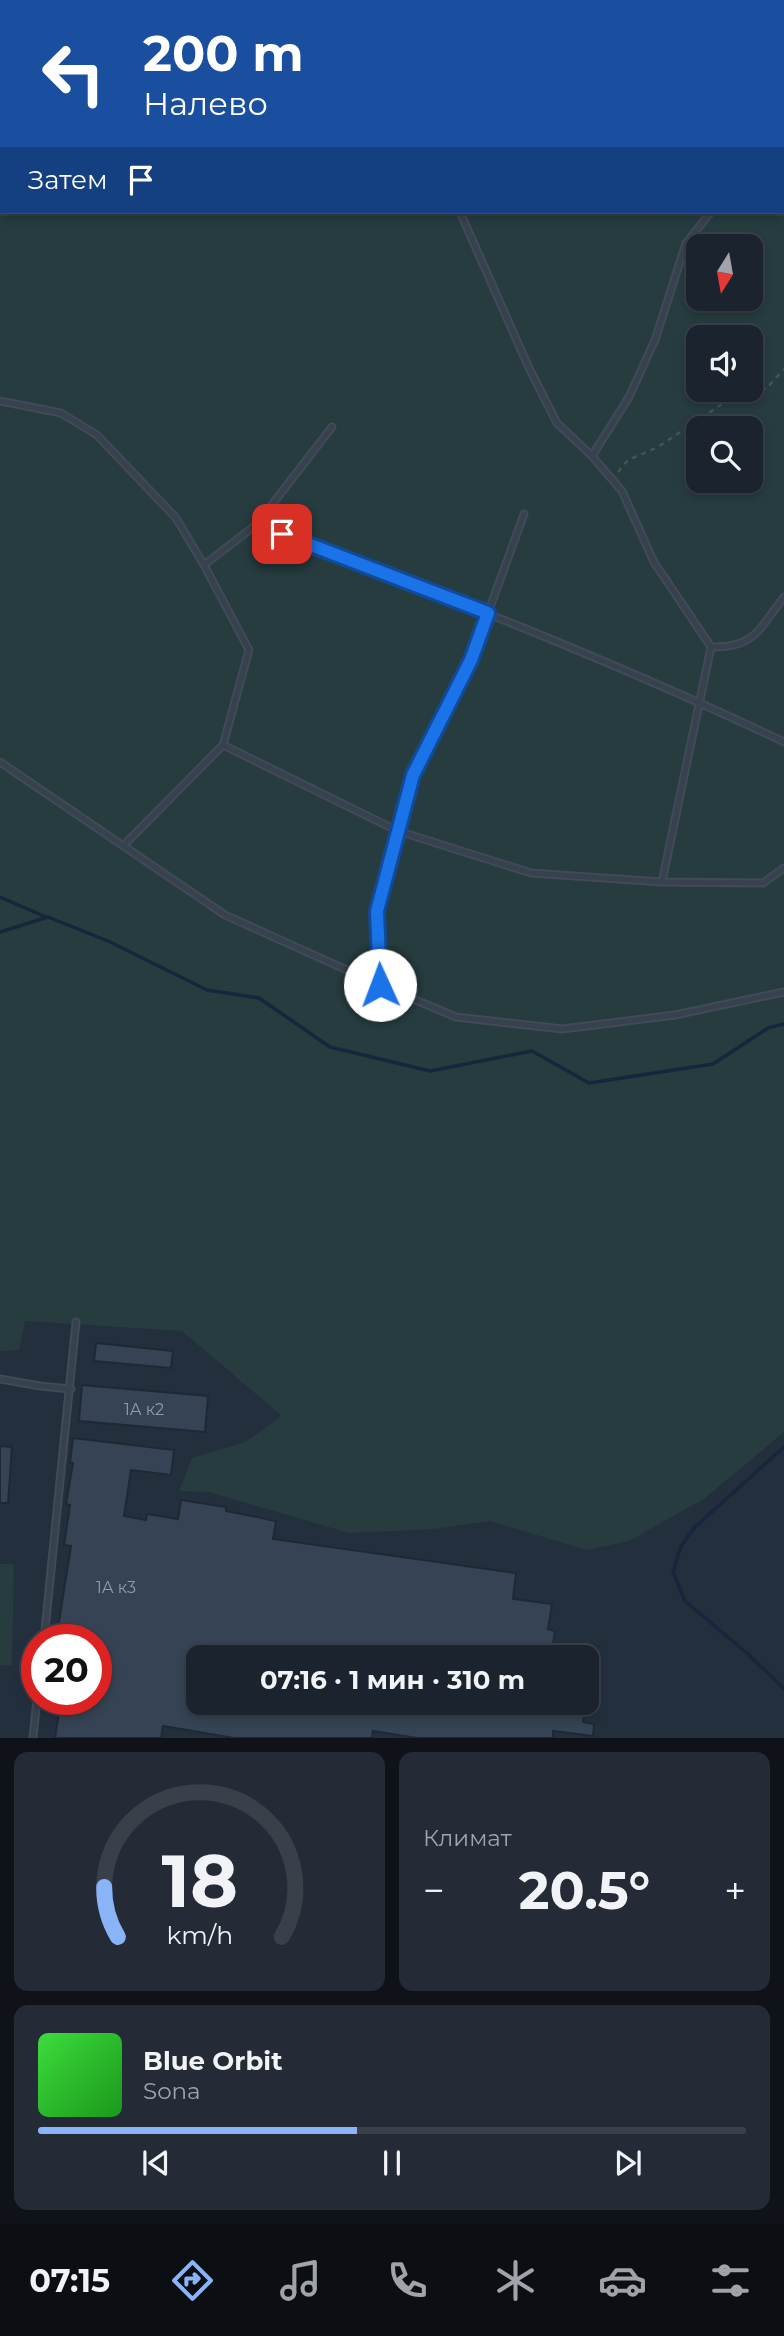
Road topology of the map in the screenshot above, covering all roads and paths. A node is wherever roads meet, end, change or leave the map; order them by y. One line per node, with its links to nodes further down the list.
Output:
1 (461, 214): 8 (lane)
2 (709, 214): 8 (lane)
3 (784, 369): 4 (path)
4 (763, 389)
5 (0, 401): 12 (lane)
6 (725, 402): 9 (path)
7 (332, 427): 11 (lane)
8 (592, 456): 9 (lane)
9 (611, 479): 15 (lane)
10 (524, 514): 14 (lane)
11 (257, 524): 12 (lane); 14 (lane)
12 (204, 565): 18 (lane)
13 (784, 597): 15 (lane)
14 (488, 613): 16 (lane); 20 (lane)
15 (711, 647): 16 (lane)
16 (699, 702): 17 (lane); 23 (lane)
17 (784, 743)
18 (223, 745): 20 (lane); 21 (lane)
19 (0, 762): 21 (lane)
20 (398, 831): 23 (lane); 24 (lane)
21 (124, 845): 24 (lane)
22 (784, 868): 23 (lane)
23 (663, 882)
24 (380, 985): 25 (lane)
25 (784, 992)
26 (76, 1322): 28 (lane)
27 (0, 1379): 28 (lane)
28 (71, 1389): 29 (lane)
29 (46, 1624)
30 (35, 1715): 31 (lane)
31 (33, 1738)

